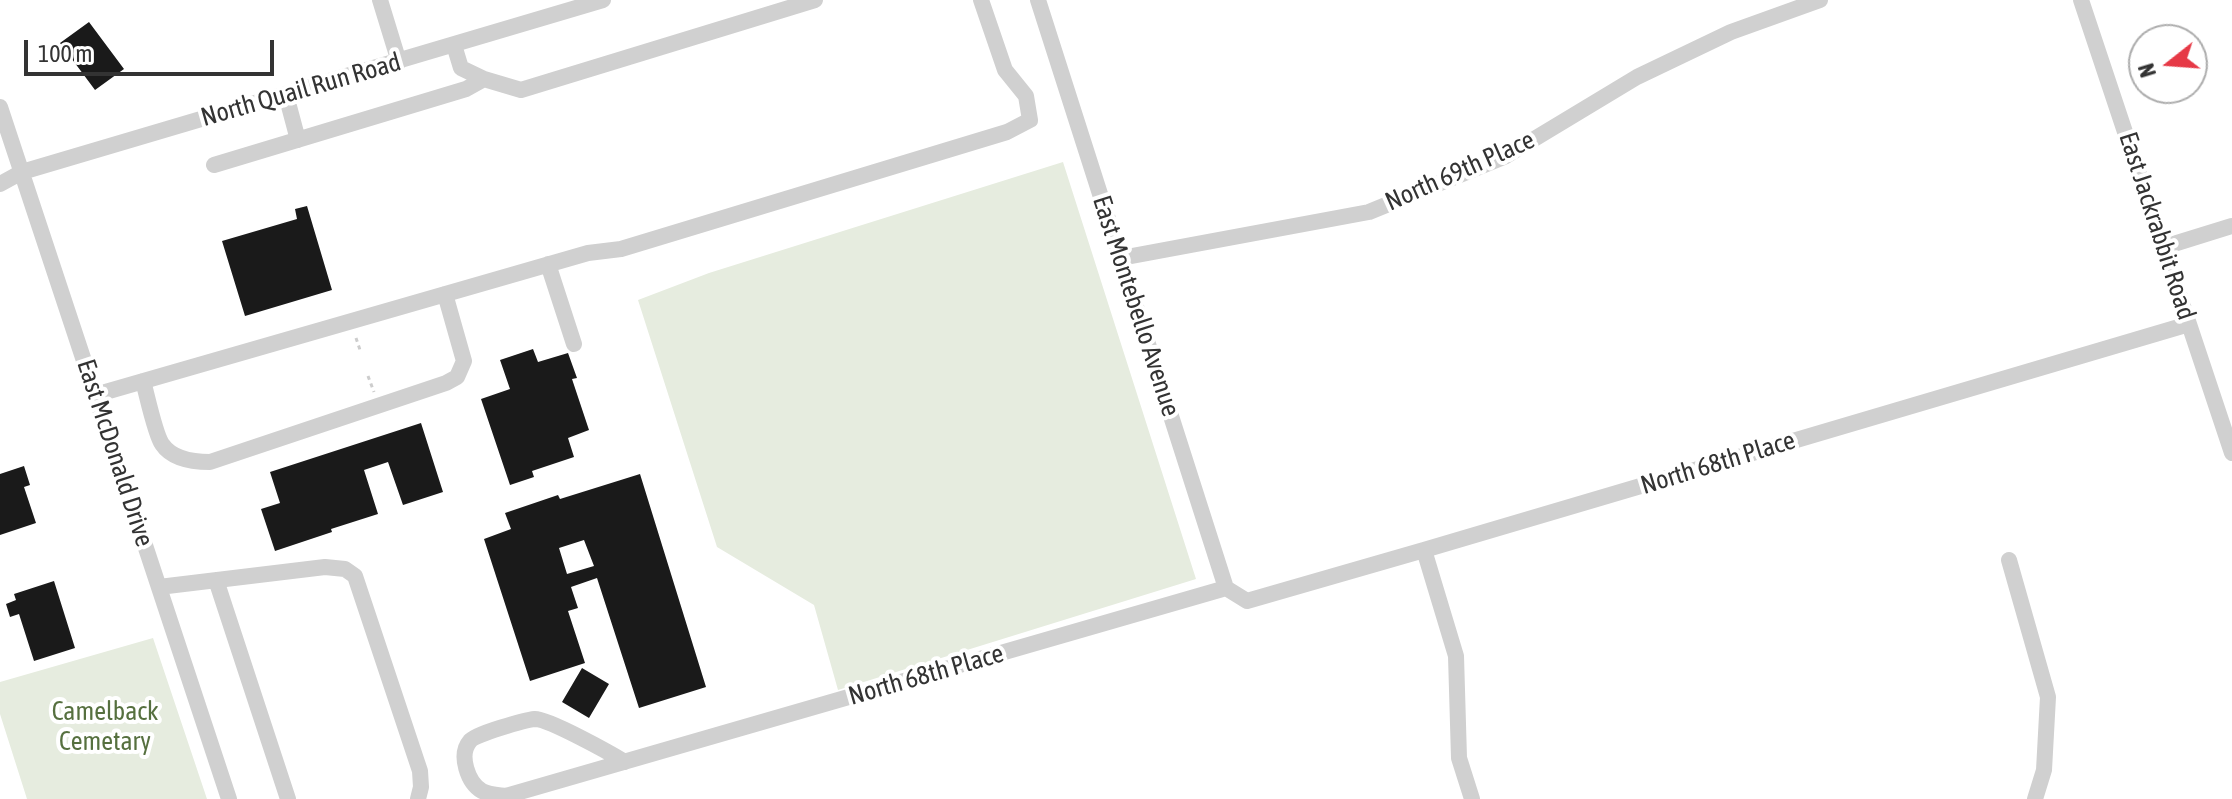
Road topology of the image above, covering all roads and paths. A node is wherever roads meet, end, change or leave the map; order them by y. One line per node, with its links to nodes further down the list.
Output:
1 (380, 0): 9 (street)
2 (603, 0): 8 (street, North Quail Run Road)
3 (815, 0): 10 (street)
4 (981, 0): 20 (street)
5 (1038, 0): 19 (street, East Montebello Avenue)
6 (1820, 0): 19 (street, North 69th Place)
7 (2081, 0): 18 (street, East Jackrabbit Road)
8 (454, 45): 9 (street, North Quail Run Road); 10 (street)
9 (399, 62): 11 (street, North Quail Run Road)
10 (484, 79): 13 (street)
11 (286, 95): 13 (street); 15 (street, North Quail Run Road)
12 (0, 107): 15 (street, East McDonald Drive)
13 (298, 140): 14 (street)
14 (214, 165)
15 (22, 172): 16 (street, North Quail Run Road); 28 (street, East McDonald Drive)
16 (0, 184)
17 (2232, 226): 18 (street)
18 (2164, 247): 22 (street, East Jackrabbit Road)
19 (1121, 258): 35 (street, East Montebello Avenue)
20 (548, 264): 21 (street); 24 (street)
21 (445, 294): 27 (street); 27 (street)
22 (2189, 324): 30 (street, East Jackrabbit Road); 31 (street, North 68th Place)
23 (354, 332): 25 (path)
24 (574, 344)
25 (361, 353)
26 (368, 376): 29 (path)
27 (143, 381): 28 (street)
28 (95, 395): 34 (street, East McDonald Drive)
29 (375, 396)
30 (2232, 453)
31 (1424, 550): 35 (street, North 68th Place); 40 (street)
32 (2009, 560): 41 (street)
33 (216, 580): 34 (street); 38 (street); 39 (street)
34 (159, 587): 37 (street, East McDonald Drive)
35 (1226, 588): 36 (street, North 68th Place)
36 (625, 762): 36 (street, North 68th Place)
37 (229, 799)
38 (288, 799)
39 (418, 799)
40 (1472, 799)
41 (2035, 799)

